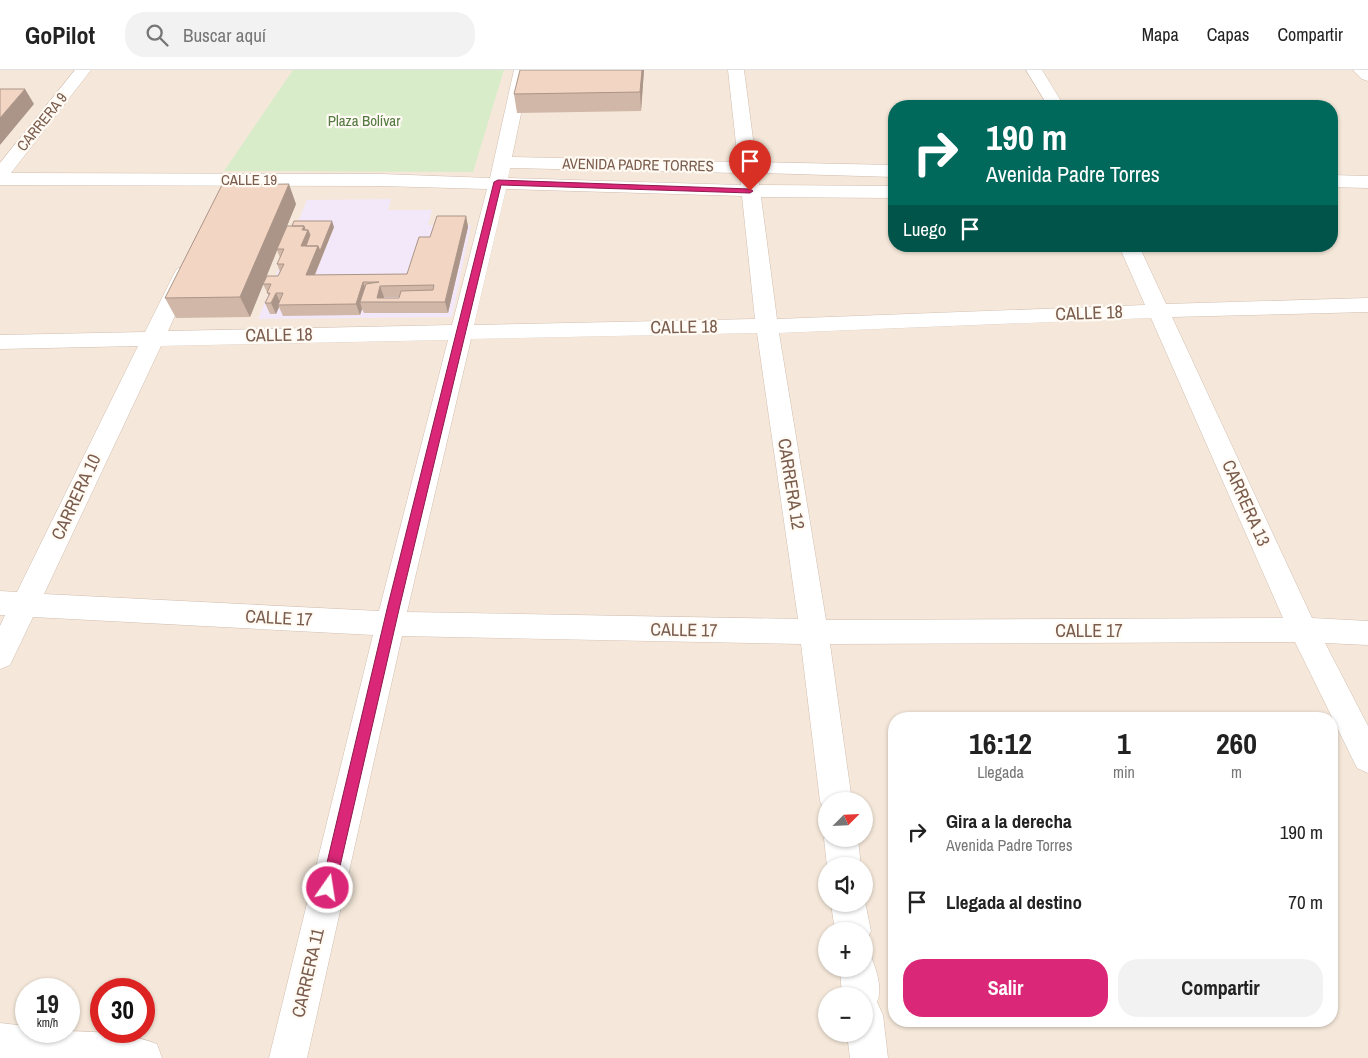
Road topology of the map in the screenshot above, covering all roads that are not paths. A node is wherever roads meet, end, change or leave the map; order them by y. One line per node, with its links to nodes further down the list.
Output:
1 (83, 70): 10 (street, CARRERA 9)
2 (522, 70): 9 (street, CARRERA 11)
3 (736, 70): 11 (street, CARRERA 12)
4 (1034, 70): 7 (street)
5 (1360, 70): 6 (street)
6 (1368, 76)
7 (1052, 100)
8 (888, 171): 11 (street, AVENIDA PADRE TORRES)
9 (500, 172): 11 (street, AVENIDA PADRE TORRES); 12 (street, CALLE 19); 23 (street, CARRERA 11)
10 (0, 175)
11 (749, 179): 15 (street, AVENIDA PADRE TORRES); 22 (street, CARRERA 12)
12 (0, 180)
13 (1338, 181): 14 (street)
14 (1368, 182)
15 (888, 191)
16 (1338, 197): 17 (street)
17 (1368, 198)
18 (1132, 252): 21 (street, CARRERA 13)
19 (192, 258): 24 (street, CARRERA 10)
20 (1368, 306): 21 (street, CALLE 18)
21 (1158, 311): 22 (street, CALLE 18); 28 (street, CARRERA 13)
22 (767, 326): 23 (street, CALLE 18); 29 (street, CARRERA 12)
23 (461, 331): 24 (street, CALLE 18); 27 (street, CARRERA 11)
24 (152, 338): 25 (street, CALLE 18); 26 (street, CARRERA 10)
25 (0, 342)
26 (13, 603): 27 (street, CALLE 17); 31 (street, CARRERA 10)
27 (390, 624): 29 (street, CALLE 17); 37 (street, CARRERA 11)
28 (1303, 630): 29 (street, CALLE 17); 30 (street, CALLE 17); 32 (street, CARRERA 13)
29 (814, 632): 33 (street, CARRERA 12)
30 (1368, 633)
31 (0, 656)
32 (1368, 758)
33 (835, 792)
34 (0, 1042): 36 (street)
35 (867, 1042): 38 (street)
36 (143, 1058)
37 (288, 1058)
38 (869, 1058)

